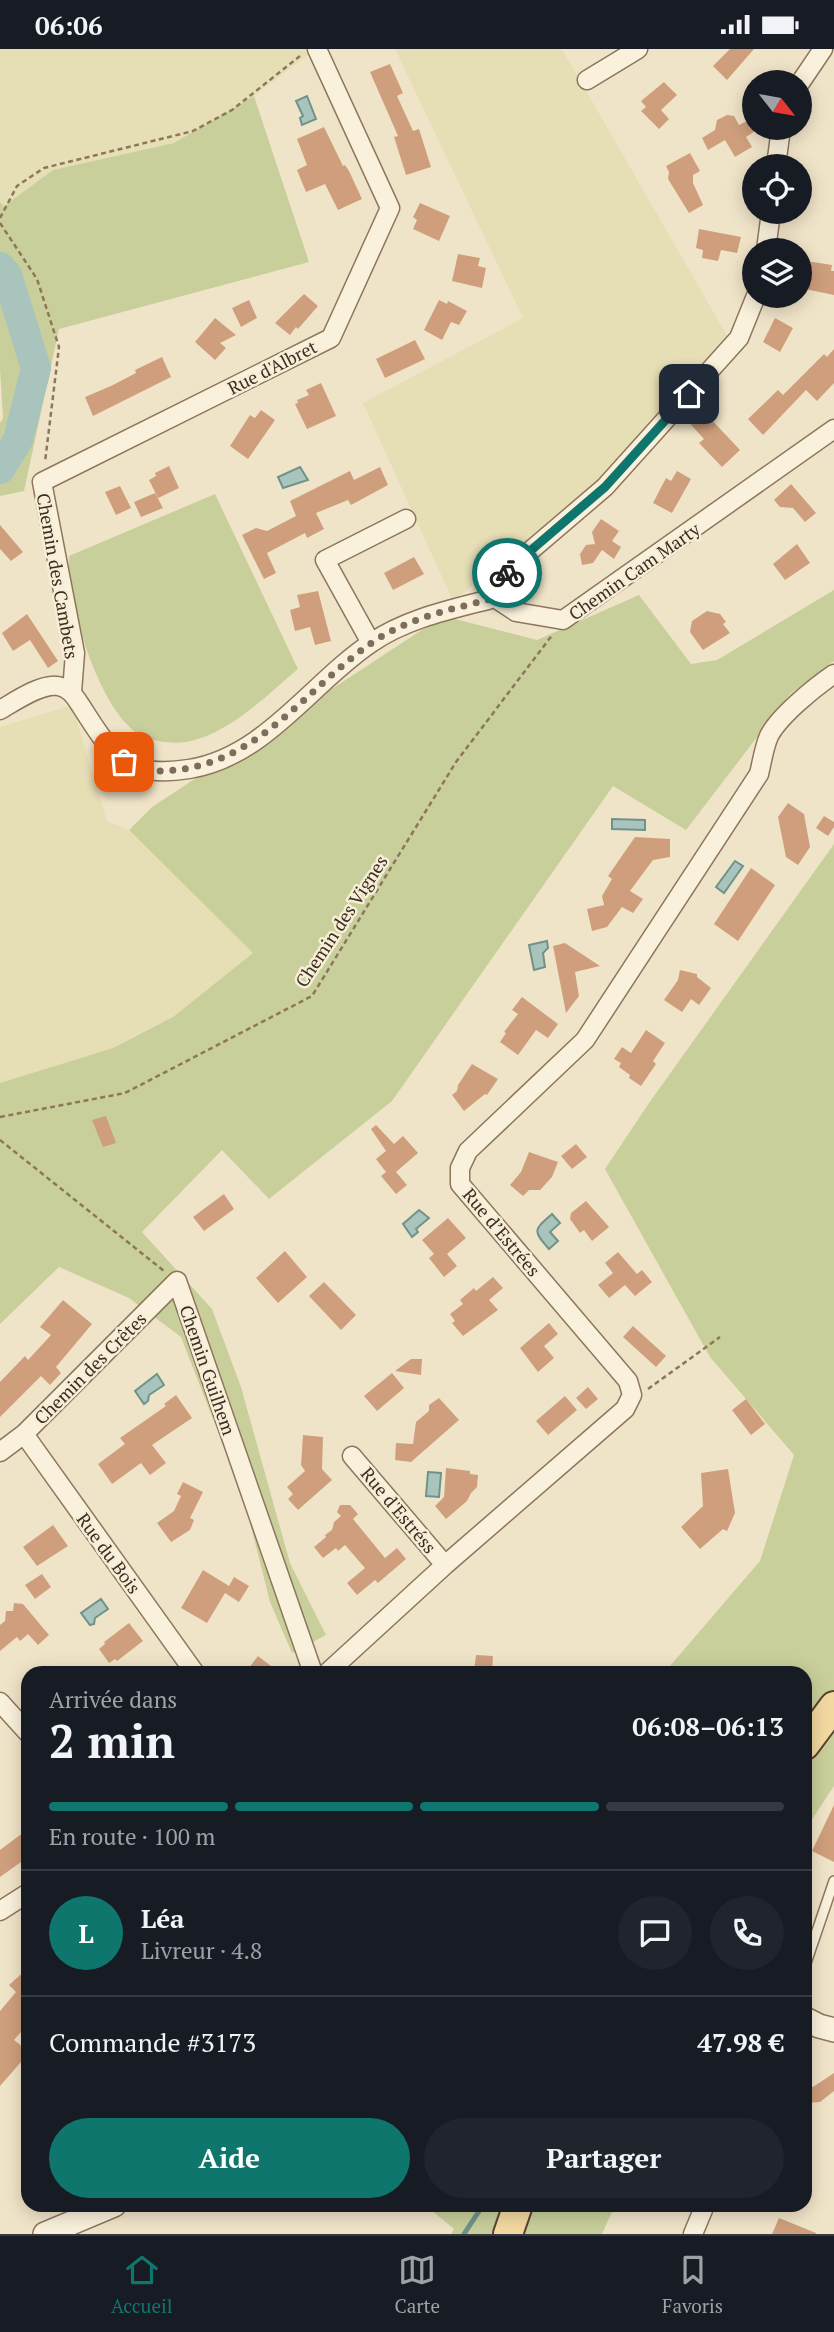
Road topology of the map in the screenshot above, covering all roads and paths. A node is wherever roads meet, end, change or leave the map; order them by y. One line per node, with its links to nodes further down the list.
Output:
1 (309, 49): 7 (path, Chemin des Cambets)
2 (317, 49): 10 (street, Rue d'Albret)
3 (638, 49): 6 (street)
4 (824, 49): 5 (street)
5 (809, 70)
6 (587, 80)
7 (0, 220): 10 (path, Chemin des Cambets)
8 (751, 308): 12 (street)
9 (834, 429): 13 (street, Chemin Cam Marty)
10 (42, 482): 16 (street, Chemin des Cambets)
11 (405, 519): 14 (street)
12 (495, 598): 13 (street, Chemin Cam Marty); 14 (street)
13 (563, 620): 18 (path, Chemin des Vignes)
14 (371, 643): 16 (street)
15 (834, 674): 22 (street, Rue d’Estrées)
16 (72, 692): 17 (street)
17 (0, 710)
18 (0, 1117)
19 (0, 1140): 20 (path, Chemin Guilhem)
20 (177, 1281): 23 (street, Chemin des Crêtes); 28 (street, Chemin Guilhem)
21 (720, 1337): 22 (path)
22 (632, 1395): 26 (street)
23 (24, 1434): 24 (street, Chemin des Crêtes); 27 (street, Rue du Bois)
24 (0, 1452)
25 (352, 1456): 26 (street, Rue d'Estréss)
26 (445, 1565): 29 (street)
27 (190, 1666)
28 (311, 1666)
29 (335, 1666)
30 (0, 1702): 32 (street)
31 (834, 1706): 33 (main road)
32 (21, 1725)
33 (812, 1736)
34 (834, 1881): 37 (lane)
35 (21, 1898): 36 (street)
36 (0, 1911)
37 (812, 1945)
38 (812, 2023): 39 (street)
39 (834, 2030)
40 (97, 2212): 43 (street)
41 (516, 2212): 44 (main road)
42 (702, 2212): 45 (street)
43 (45, 2234)
44 (508, 2234)
45 (693, 2234)

